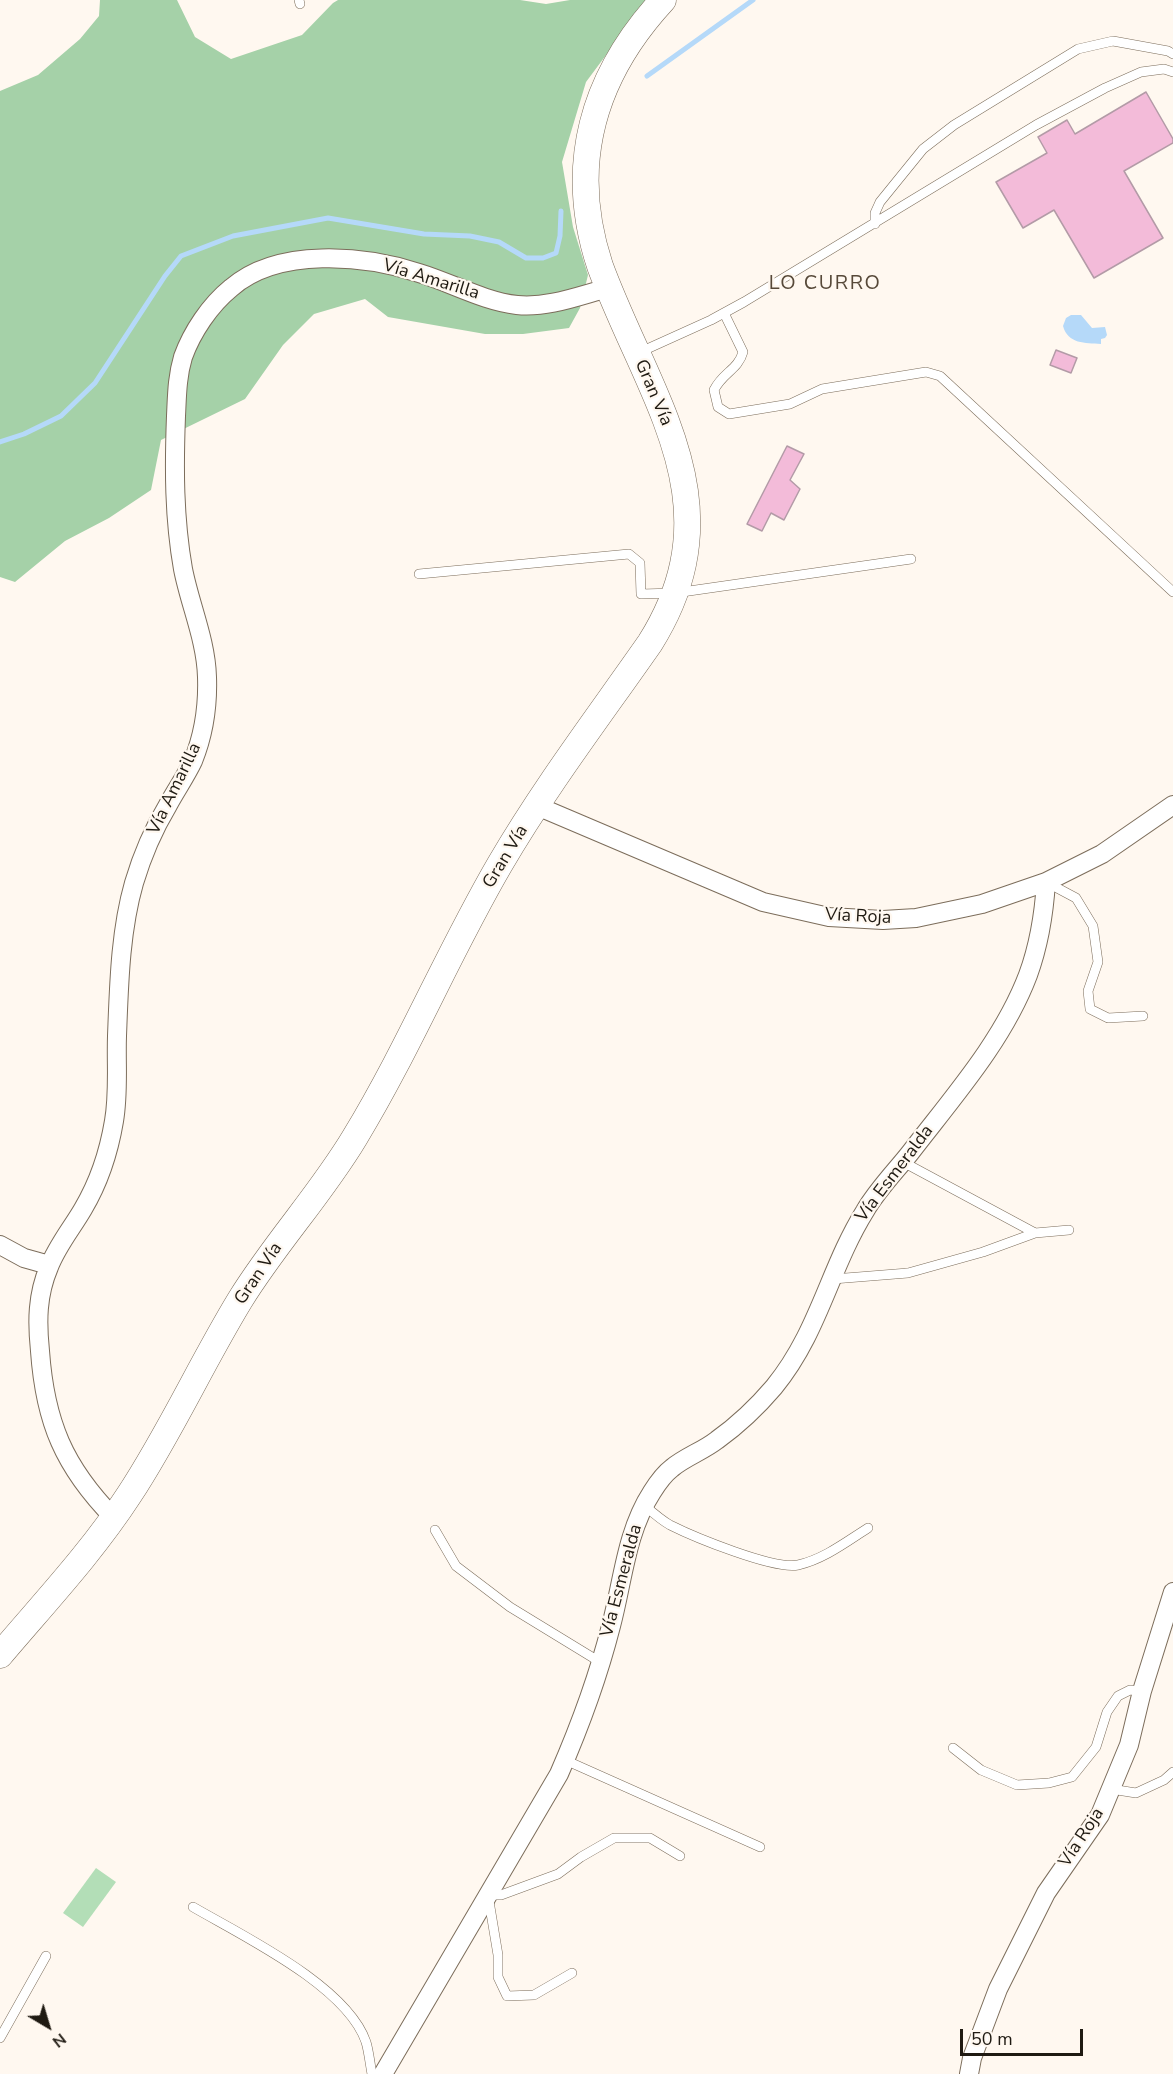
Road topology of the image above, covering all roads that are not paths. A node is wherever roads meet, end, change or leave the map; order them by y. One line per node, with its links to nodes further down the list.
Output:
1 (663, 0): 5 (main road, Gran Vía)
2 (1173, 54): 4 (lane)
3 (1173, 72): 4 (lane)
4 (875, 224): 6 (lane)
5 (608, 288): 7 (main road, Gran Vía); 20 (street, Vía Amarilla)
6 (724, 313): 7 (lane); 10 (lane)
7 (637, 354): 11 (main road, Gran Vía)
8 (910, 559): 11 (lane)
9 (419, 574): 11 (lane)
10 (1173, 592)
11 (675, 593): 13 (main road, Gran Vía)
12 (1173, 805): 14 (street, Vía Roja)
13 (537, 806): 14 (street, Vía Roja); 23 (main road, Gran Vía)
14 (1046, 882): 15 (lane); 16 (street, Vía Esmeralda)
15 (1143, 1016)
16 (903, 1162): 18 (lane); 21 (street, Vía Esmeralda)
17 (1069, 1230): 18 (lane)
18 (1035, 1233): 21 (lane)
19 (0, 1245): 20 (street)
20 (49, 1265): 23 (street, Vía Amarilla)
21 (833, 1279): 22 (street, Vía Esmeralda)
22 (644, 1505): 24 (lane); 28 (street, Vía Esmeralda)
23 (114, 1518): 27 (main road, Gran Vía)
24 (868, 1528)
25 (435, 1530): 28 (lane)
26 (1173, 1592): 29 (street, Vía Roja)
27 (0, 1655)
28 (600, 1662): 31 (street, Vía Esmeralda)
29 (1142, 1691): 30 (lane); 33 (street, Vía Roja)
30 (953, 1748)
31 (565, 1760): 34 (lane); 36 (street, Vía Esmeralda)
32 (1173, 1772): 33 (lane)
33 (1111, 1789): 43 (street, Vía Roja)
34 (760, 1847)
35 (680, 1856): 36 (lane)
36 (488, 1895): 39 (lane); 42 (street, Vía Esmeralda)
37 (193, 1907): 41 (lane)
38 (46, 1956): 40 (lane)
39 (572, 1973)
40 (0, 2038)
41 (372, 2074)
42 (383, 2074)
43 (969, 2074)

